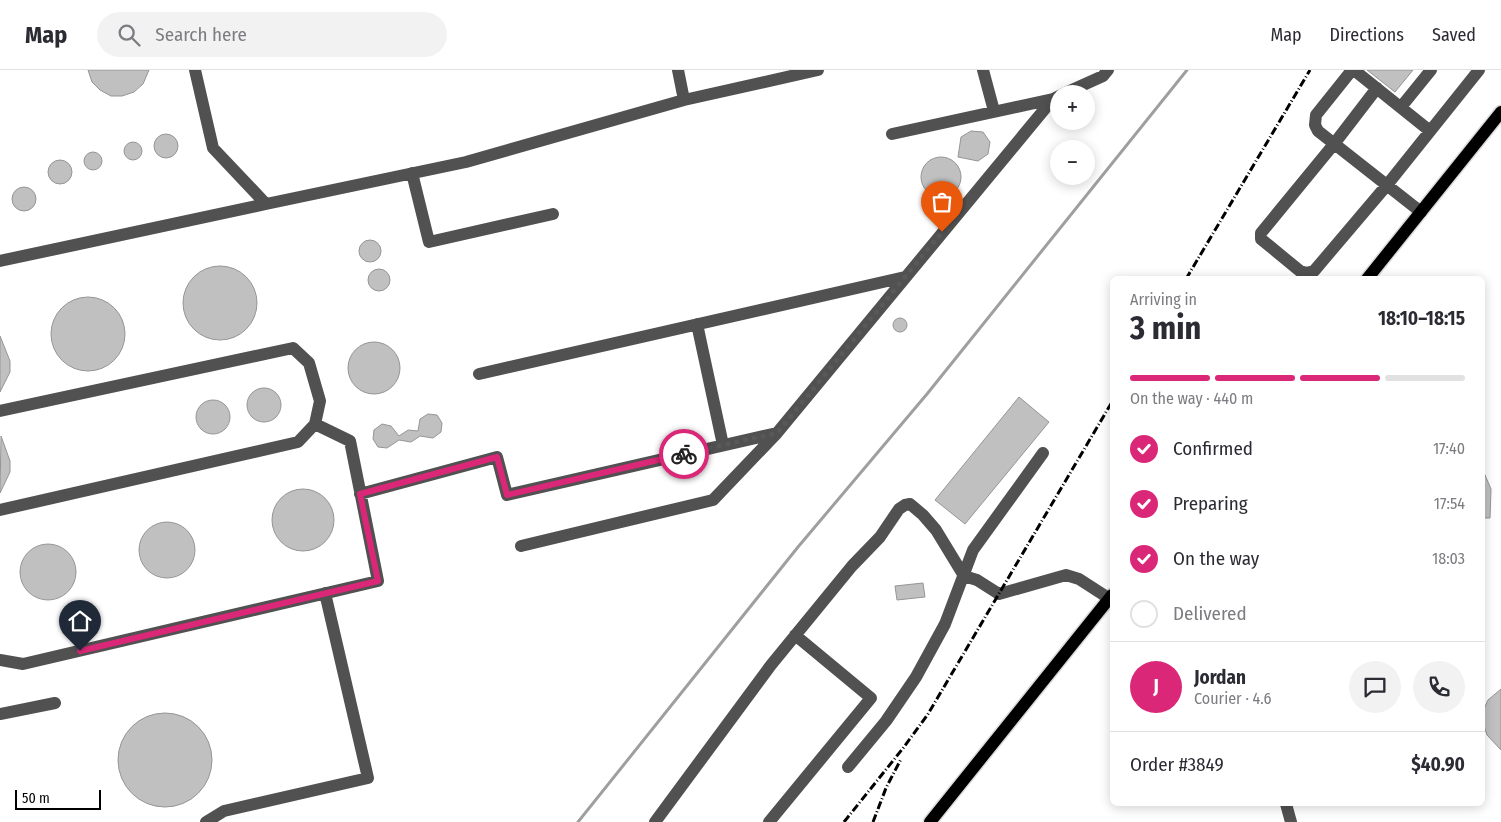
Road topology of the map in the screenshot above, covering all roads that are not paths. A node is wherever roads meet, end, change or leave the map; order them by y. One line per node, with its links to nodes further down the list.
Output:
1 (195, 70): 23 (street)
2 (678, 70): 13 (street)
3 (818, 70): 9 (street)
4 (983, 70): 16 (street)
5 (1108, 70): 10 (street)
6 (1353, 70): 11 (street); 20 (street)
7 (1431, 70): 15 (street)
8 (1479, 70): 18 (street)
9 (801, 72): 13 (street)
10 (1083, 85)
11 (1377, 88): 15 (street); 20 (street)
12 (1050, 98): 16 (street)
13 (684, 100): 21 (street)
14 (1050, 105): 28 (street)
15 (1401, 108): 18 (street)
16 (994, 111): 19 (street)
17 (1501, 112): 24 (main road)
18 (1430, 132): 22 (street)
19 (892, 134)
20 (1334, 144): 22 (street); 22 (street)
21 (412, 173): 23 (street); 25 (street)
22 (1387, 186): 24 (street)
23 (266, 204): 26 (street)
24 (1421, 212): 27 (main road)
25 (553, 214)
26 (0, 261)
27 (1369, 276)
28 (905, 277): 29 (street); 33 (street)
29 (697, 324): 30 (street); 34 (street)
30 (479, 374)
31 (0, 411): 32 (street)
32 (315, 424): 36 (street); 37 (street)
33 (777, 433): 34 (street); 38 (street)
34 (723, 445): 36 (street)
35 (1043, 453): 39 (street)
36 (360, 494): 40 (street)
37 (0, 510)
38 (521, 546)
39 (964, 576): 41 (street); 43 (street); 47 (street)
40 (325, 593): 44 (street); 49 (street)
41 (1110, 596)
42 (1110, 598): 52 (main road)
43 (796, 635): 50 (street); 51 (street)
44 (0, 660)
45 (55, 704): 46 (street)
46 (0, 714)
47 (848, 767)
48 (1287, 806): 53 (street)
49 (206, 822)
50 (655, 822)
51 (769, 822)
52 (930, 822)
53 (1291, 822)

